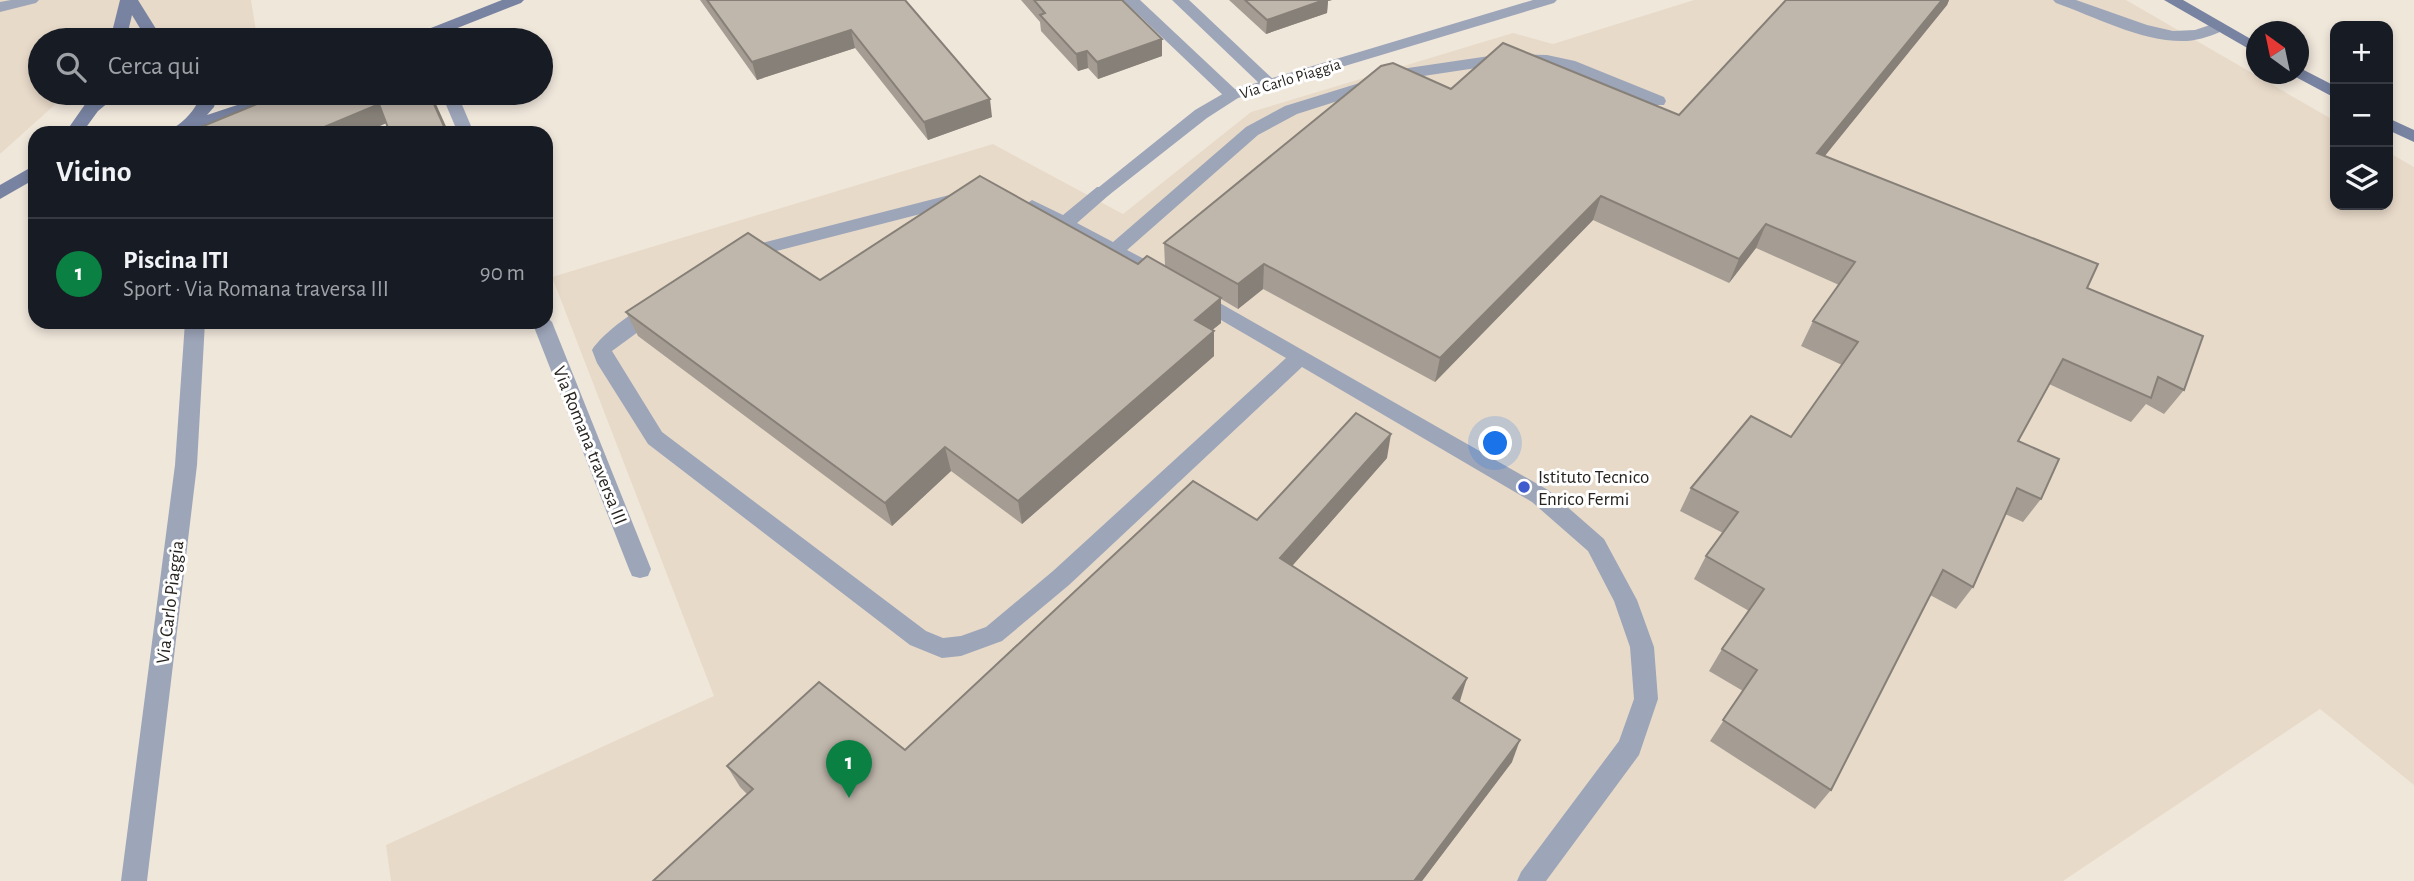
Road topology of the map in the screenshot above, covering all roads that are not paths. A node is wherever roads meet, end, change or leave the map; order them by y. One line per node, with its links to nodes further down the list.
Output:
1 (31, 0): 9 (street)
2 (129, 0): 11 (main road); 12 (main road)
3 (516, 0): 13 (main road)
4 (1131, 0): 18 (street)
5 (1180, 0): 16 (street)
6 (1549, 0): 16 (street, Via Carlo Piaggia)
7 (2062, 0): 10 (street)
8 (2172, 0): 10 (main road)
9 (0, 7)
10 (2219, 27): 14 (main road)
11 (121, 28)
12 (147, 28)
13 (449, 28)
14 (2246, 42)
15 (2309, 78): 17 (main road)
16 (1269, 84): 18 (street, Via Carlo Piaggia)
17 (2330, 90)
18 (1232, 95): 36 (street, Via Carlo Piaggia)
19 (1658, 101): 37 (street)
20 (95, 105): 25 (main road)
21 (207, 105): 26 (main road)
22 (253, 105): 27 (main road)
23 (454, 105): 28 (street)
24 (2393, 125): 29 (main road)
25 (81, 126)
26 (181, 126)
27 (191, 126)
28 (463, 126)
29 (2414, 137)
30 (28, 175): 33 (main road)
31 (28, 190): 35 (main road)
32 (992, 190): 38 (street)
33 (0, 193)
34 (1017, 198): 36 (street)
35 (0, 201)
36 (1066, 223): 37 (street)
37 (1116, 250): 42 (street)
38 (718, 267)
39 (675, 296): 42 (street)
40 (195, 329): 44 (street, Via Carlo Piaggia)
41 (545, 329): 43 (street, Via Romana traversa III)
42 (1300, 357): 45 (street)
43 (640, 569)
44 (134, 881)
45 (1530, 881)

